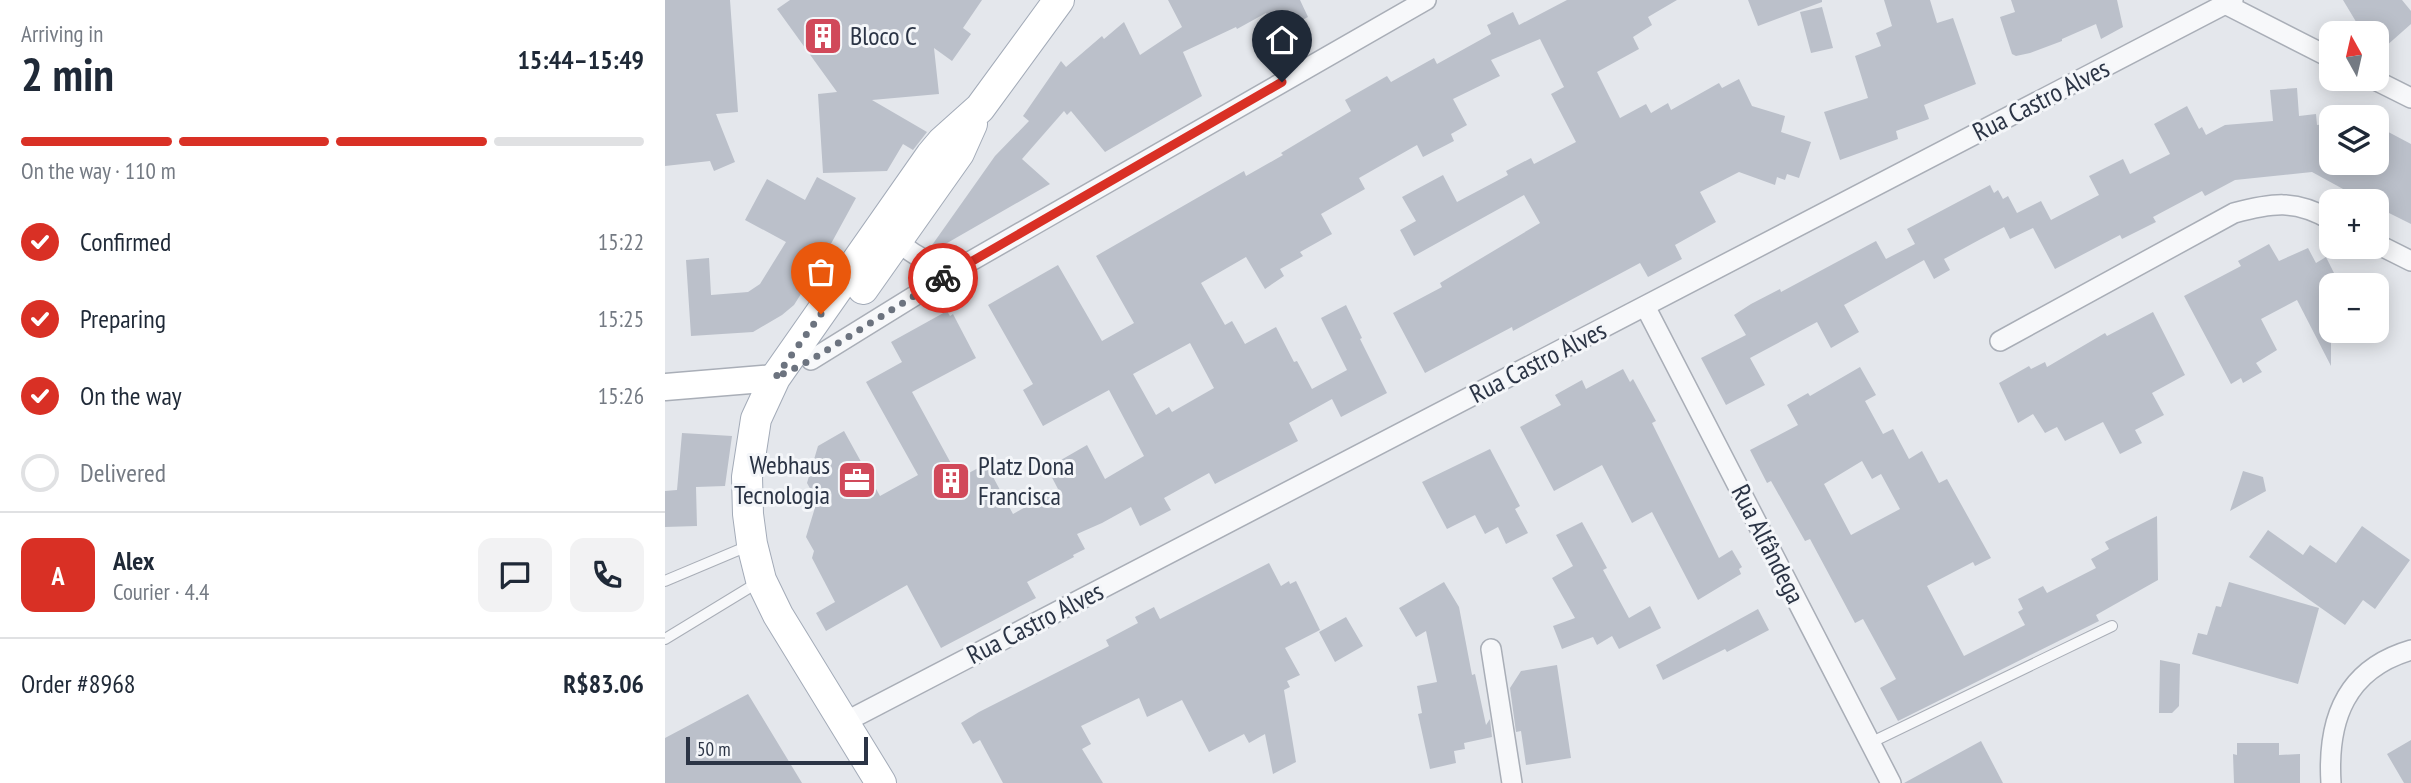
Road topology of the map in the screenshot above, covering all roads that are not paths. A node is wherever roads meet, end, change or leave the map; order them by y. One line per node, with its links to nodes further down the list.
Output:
1 (1059, 0): 8 (main road)
2 (1426, 0): 10 (street)
3 (2229, 2): 4 (street); 12 (street, Rua Castro Alves)
4 (2319, 51)
5 (2389, 87): 6 (street)
6 (2411, 98)
7 (2319, 213): 13 (street)
8 (889, 235): 10 (street); 14 (main road); 15 (main road)
9 (2389, 250): 11 (street)
10 (971, 261): 14 (street)
11 (2411, 261)
12 (1645, 306): 25 (street, Rua Castro Alves); 26 (street, Rua Alfândega)
13 (2000, 341)
14 (811, 360): 15 (main road); 17 (main road)
15 (775, 378): 16 (main road); 17 (main road)
16 (665, 387)
17 (748, 514): 18 (main road)
18 (752, 544): 19 (main road); 20 (lane)
19 (761, 580): 22 (lane); 25 (main road)
20 (665, 581)
21 (2112, 626): 26 (lane)
22 (665, 639)
23 (1491, 649): 28 (street)
24 (2411, 650): 30 (street)
25 (843, 723): 27 (main road)
26 (1870, 743): 29 (street, Rua Alfândega)
27 (881, 783)
28 (1512, 783)
29 (1891, 783)
30 (2331, 783)

